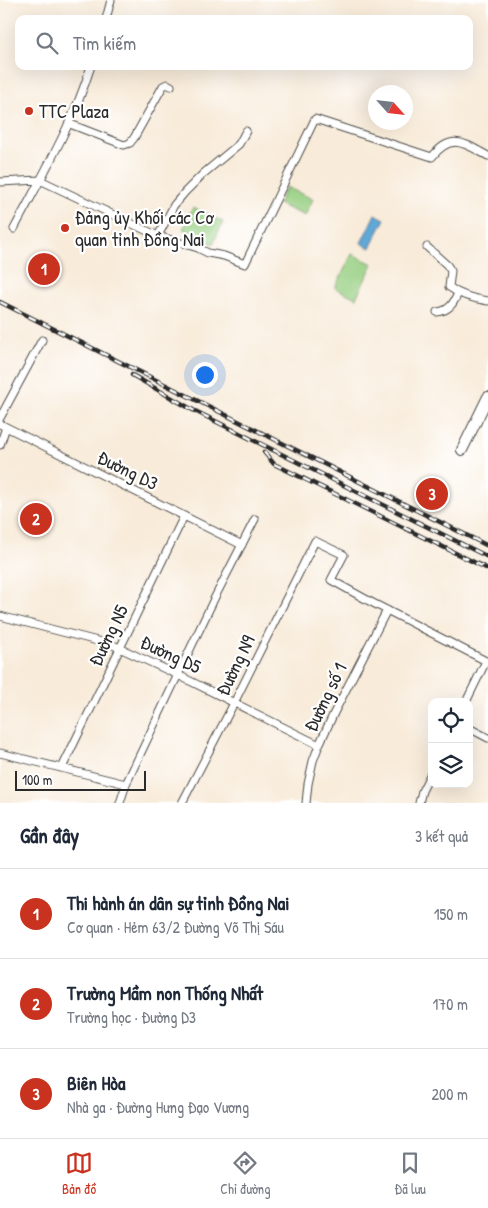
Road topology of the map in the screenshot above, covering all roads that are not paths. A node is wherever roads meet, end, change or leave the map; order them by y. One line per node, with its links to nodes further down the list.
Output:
1 (111, 0): 2 (street)
2 (107, 15)
3 (90, 70): 5 (street)
4 (171, 86): 5 (street)
5 (70, 124): 8 (street)
6 (246, 131): 11 (street)
7 (488, 156): 11 (street)
8 (40, 180): 9 (street); 10 (street); 11 (street)
9 (0, 182)
10 (14, 229)
11 (158, 236)
12 (427, 247): 13 (street)
13 (458, 293): 14 (street); 15 (street)
14 (488, 301)
15 (437, 312)
16 (42, 340): 18 (street)
17 (488, 398): 21 (main road)
18 (0, 418)
19 (3, 425): 20 (street); 22 (street, Đường D3)
20 (0, 445)
21 (462, 450)
22 (184, 516): 24 (street, Đường D3); 27 (street, Đường N5)
23 (255, 519): 24 (street)
24 (242, 545): 29 (street)
25 (387, 610): 28 (street); 31 (street, Đường N9); 34 (street, Đường số 1)
26 (0, 616): 27 (street, Đường D5)
27 (120, 648): 29 (street, Đường D5); 36 (street, Đường N5)
28 (487, 662): 30 (street)
29 (178, 675): 31 (street, Đường D5); 38 (street)
30 (468, 698)
31 (234, 703): 34 (street, Đường D5); 40 (street, Đường N9)
32 (473, 730): 33 (street)
33 (488, 738)
34 (319, 745): 41 (street, Đường số 1)
35 (0, 753): 36 (street)
36 (62, 768): 38 (street)
37 (428, 779): 42 (street)
38 (126, 784): 39 (street)
39 (120, 803)
40 (182, 803)
41 (306, 803)
42 (419, 803)

